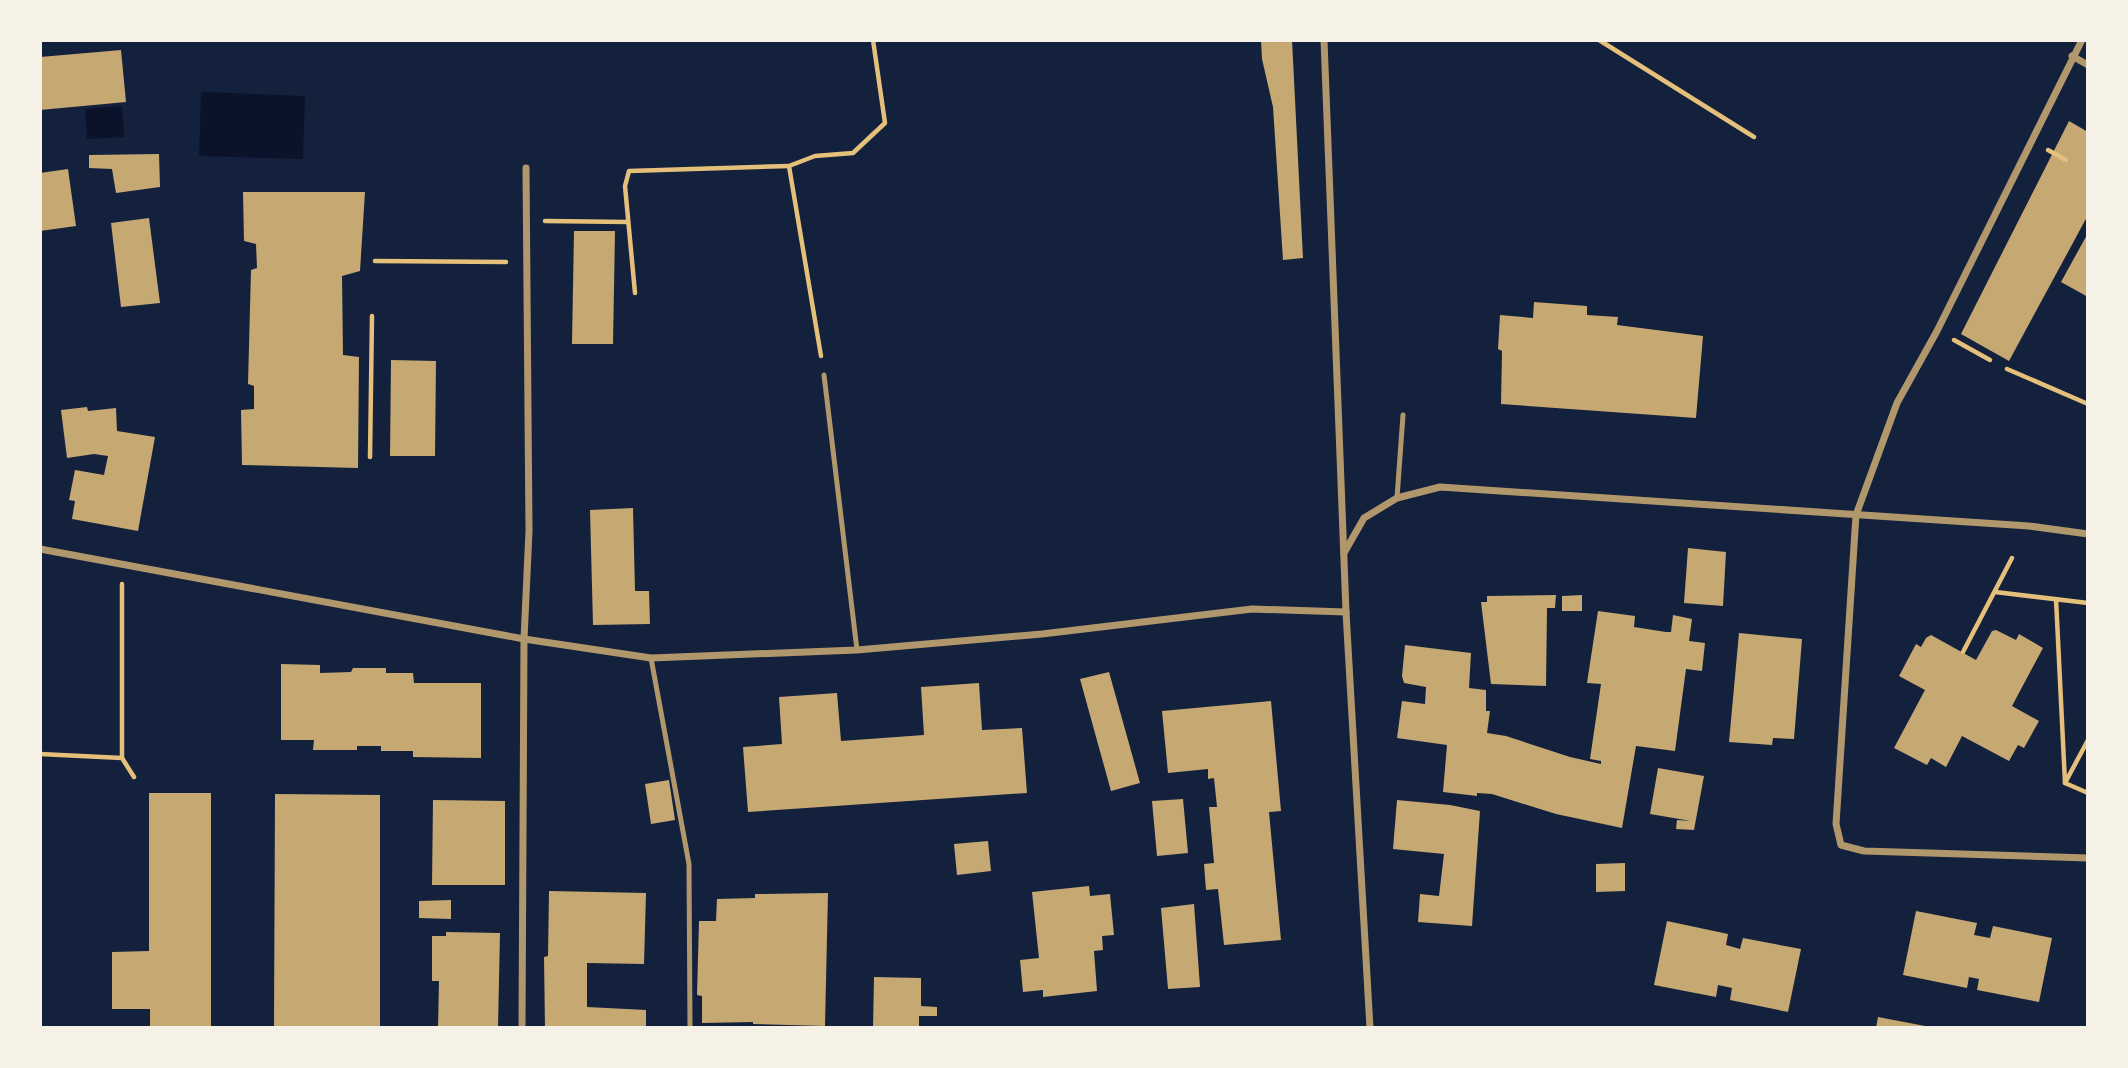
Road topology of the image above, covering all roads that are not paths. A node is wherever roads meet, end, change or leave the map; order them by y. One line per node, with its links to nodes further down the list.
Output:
1 (1324, 40): 12 (street)
2 (2082, 40): 3 (street)
3 (2072, 56): 4 (street); 9 (street)
4 (2088, 65)
5 (526, 168): 14 (street)
6 (824, 374): 15 (lane)
7 (1403, 415): 8 (lane)
8 (1397, 498): 9 (street); 12 (street)
9 (1856, 515): 10 (street); 17 (street)
10 (2088, 534)
11 (40, 549): 14 (street)
12 (1344, 553): 13 (street)
13 (1346, 612): 15 (street); 20 (street)
14 (524, 639): 16 (street); 18 (street)
15 (857, 650): 16 (street)
16 (651, 658): 19 (lane)
17 (2088, 858)
18 (522, 1028)
19 (690, 1028)
20 (1370, 1028)

